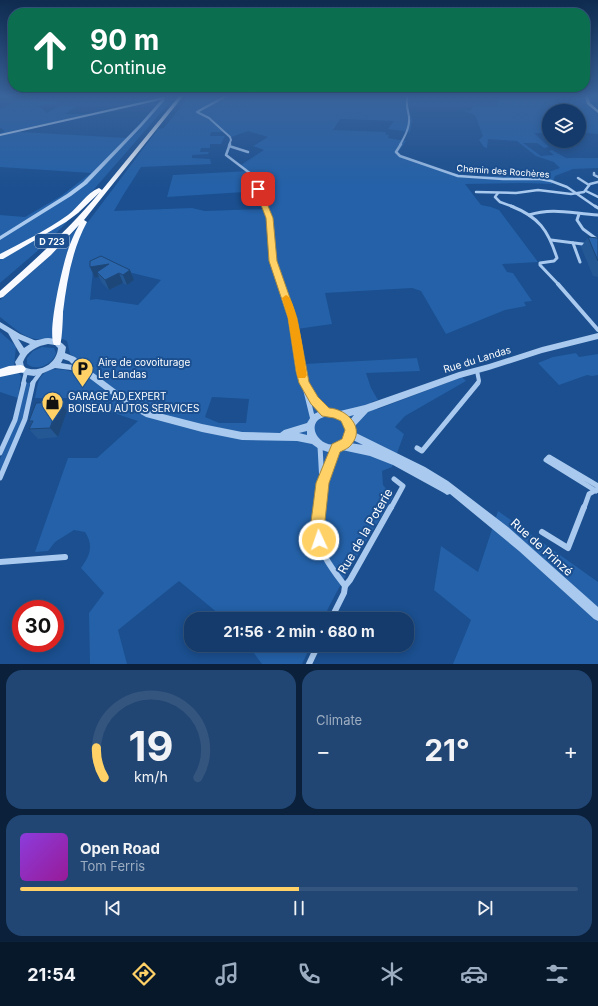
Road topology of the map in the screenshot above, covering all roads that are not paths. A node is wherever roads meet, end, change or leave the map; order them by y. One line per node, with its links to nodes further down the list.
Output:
1 (40, 126): 7 (main road)
2 (140, 126): 26 (street)
3 (152, 126): 15 (highway, D 723)
4 (157, 126): 21 (highway, D 723)
5 (218, 126): 8 (street)
6 (408, 126): 19 (street, Chemin des Rochères)
7 (0, 135)
8 (229, 146): 9 (street); 49 (street)
9 (248, 152)
10 (594, 173): 11 (street)
11 (598, 177)
12 (578, 178): 14 (street)
13 (598, 182): 14 (street)
14 (589, 185): 16 (street)
15 (99, 190): 31 (highway); 33 (highway, D 723)
16 (586, 191): 19 (street); 20 (street)
17 (476, 192): 18 (street)
18 (498, 193): 19 (street); 23 (street)
19 (577, 194): 22 (street)
20 (598, 197)
21 (95, 204): 34 (highway, D 723); 39 (highway)
22 (598, 208)
23 (529, 214): 24 (street); 27 (street)
24 (579, 214): 25 (street); 28 (street)
25 (598, 215)
26 (0, 238)
27 (551, 240): 29 (street); 36 (street)
28 (598, 240)
29 (573, 243): 30 (street); 32 (street)
30 (598, 246)
31 (0, 258)
32 (580, 262)
33 (0, 287)
34 (0, 295)
35 (0, 324): 37 (street)
36 (598, 330)
37 (10, 332): 40 (street); 41 (street)
38 (598, 336): 46 (street, Rue du Landas)
39 (57, 342): 40 (street); 42 (street)
40 (37, 344): 41 (street)
41 (23, 353): 44 (street)
42 (62, 355): 43 (street); 47 (street)
43 (53, 365): 45 (street); 47 (street)
44 (23, 370): 45 (street); 48 (highway); 59 (street)
45 (42, 371): 60 (street)
46 (477, 371): 50 (street, Rue du Landas); 58 (street)
47 (87, 372): 55 (street)
48 (0, 373)
49 (304, 383): 51 (street); 53 (street)
50 (365, 409): 52 (street, Rue du Landas); 54 (street, Rue du Landas)
51 (326, 412): 52 (street); 53 (street)
52 (340, 415): 54 (street)
53 (312, 423): 55 (street); 56 (street)
54 (350, 430): 57 (street); 64 (street, Rue de Prinzé)
55 (279, 436): 56 (street)
56 (317, 442): 57 (street); 62 (street)
57 (339, 447): 62 (street); 64 (street, Rue de Prinzé)
58 (417, 448)
59 (0, 453)
60 (0, 478)
61 (394, 479): 68 (street, Rue de la Poterie)
62 (322, 483): 68 (street)
63 (597, 488): 63 (street); 65 (street)
64 (466, 501): 70 (street, Rue de Prinzé)
65 (542, 532)
66 (65, 557): 67 (street)
67 (0, 562)
68 (345, 586): 69 (street, Rue de la Poterie)
69 (334, 612)
70 (598, 615)
71 (315, 652): 72 (street)
72 (309, 664)

